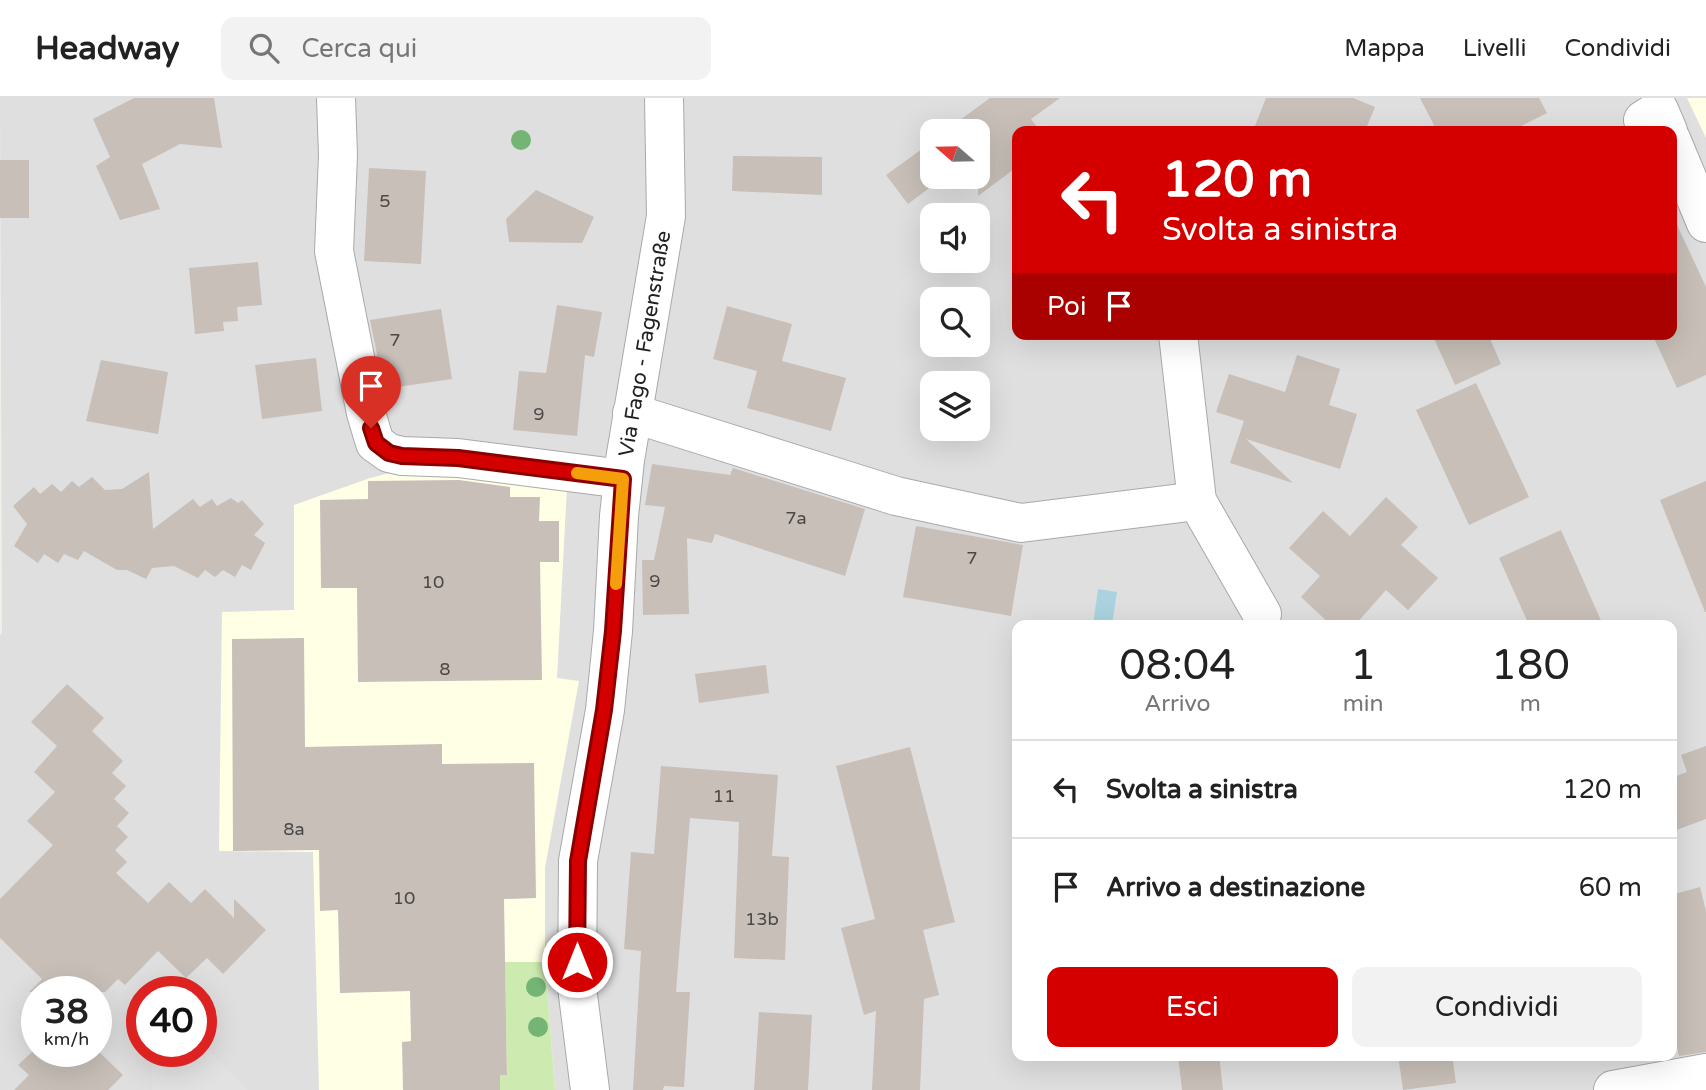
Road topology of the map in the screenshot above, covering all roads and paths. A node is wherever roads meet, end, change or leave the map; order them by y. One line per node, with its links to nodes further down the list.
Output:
1 (336, 98): 7 (street)
2 (664, 98): 6 (street, Via Fago - Fagenstraße)
3 (1677, 160): 4 (street)
4 (1706, 223)
5 (1179, 340): 8 (street)
6 (632, 413): 7 (street, Via Fago - Fagenstraße); 8 (street)
7 (623, 479): 11 (street, Via Fago - Fagenstraße)
8 (1197, 501): 9 (street)
9 (1262, 614)
10 (1706, 1073): 12 (street)
11 (590, 1090)
12 (1613, 1090)

